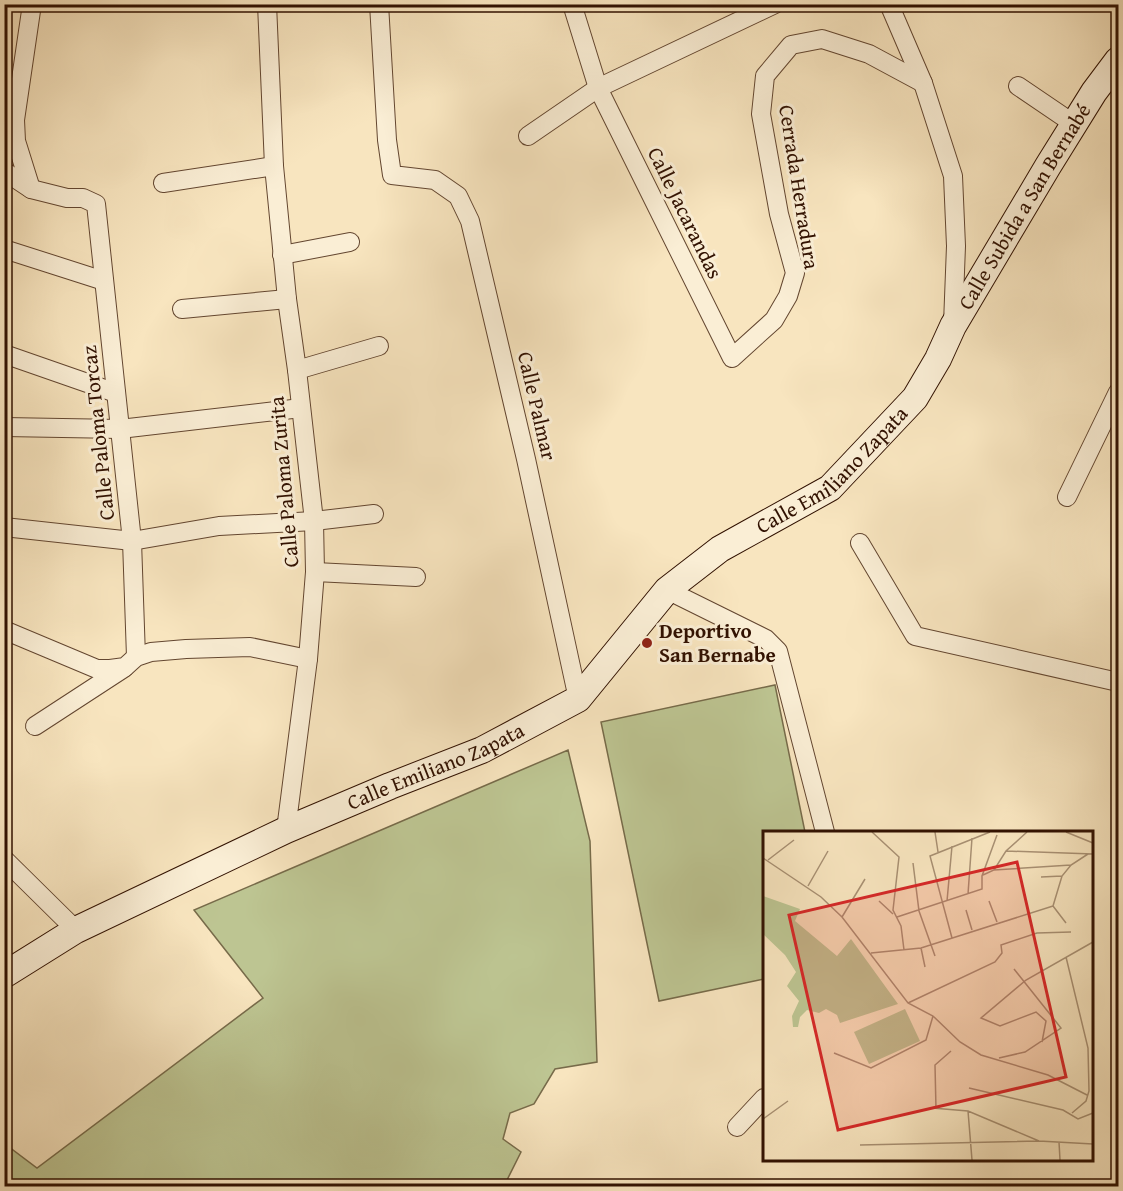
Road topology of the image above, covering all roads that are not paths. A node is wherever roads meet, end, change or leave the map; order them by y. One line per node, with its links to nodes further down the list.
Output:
1 (32, 4): 11 (street)
2 (267, 4): 14 (street, Calle Paloma Zurita)
3 (379, 4): 47 (street, Calle Palmar)
4 (572, 4): 10 (street, Calle Jacarandas)
5 (775, 4): 10 (street)
6 (889, 4): 8 (street)
7 (1119, 60): 12 (street, Calle Subida a San Bernabé)
8 (923, 83): 24 (street); 27 (street, Cerrada Herradura)
9 (1018, 86): 12 (street)
10 (598, 88): 13 (street); 27 (street, Calle Jacarandas)
11 (10, 115): 17 (street)
12 (1074, 124): 24 (street, Calle Subida a San Bernabé)
13 (528, 136)
14 (274, 166): 16 (street); 20 (street, Calle Paloma Zurita)
15 (4, 171): 17 (street)
16 (163, 183)
17 (31, 189): 21 (street, Calle Paloma Torcaz)
18 (350, 242): 20 (street)
19 (4, 249): 21 (street)
20 (282, 255): 22 (street, Calle Paloma Zurita)
21 (104, 281): 30 (street, Calle Paloma Torcaz)
22 (287, 299): 23 (street); 28 (street, Calle Paloma Zurita)
23 (182, 309)
24 (953, 326): 42 (street, Calle Emiliano Zapata)
25 (379, 346): 28 (street)
26 (4, 354): 30 (street)
27 (732, 358)
28 (297, 370): 31 (street, Calle Paloma Zurita)
29 (1119, 392): 34 (street)
30 (116, 393): 33 (street, Calle Paloma Torcaz)
31 (301, 408): 33 (street); 36 (street, Calle Paloma Zurita)
32 (4, 427): 33 (street)
33 (120, 429): 38 (street, Calle Paloma Torcaz)
34 (1067, 497)
35 (374, 514): 36 (street)
36 (314, 521): 38 (street); 40 (street, Calle Paloma Zurita)
37 (4, 527): 38 (street)
38 (132, 541): 45 (street, Calle Paloma Torcaz)
39 (860, 543): 46 (street)
40 (315, 572): 41 (street); 44 (street, Calle Paloma Zurita)
41 (416, 577)
42 (667, 590): 47 (street, Calle Emiliano Zapata); 50 (street)
43 (4, 630): 45 (street)
44 (308, 659): 45 (street); 49 (street, Calle Paloma Zurita)
45 (131, 662): 48 (street)
46 (1119, 682)
47 (578, 699): 49 (street, Calle Emiliano Zapata)
48 (35, 726)
49 (286, 830): 52 (street, Calle Emiliano Zapata)
50 (825, 831)
51 (4, 859): 52 (street)
52 (76, 930): 53 (street, Calle Emiliano Zapata)
53 (4, 975)
54 (763, 1100): 55 (street)
55 (737, 1127)

